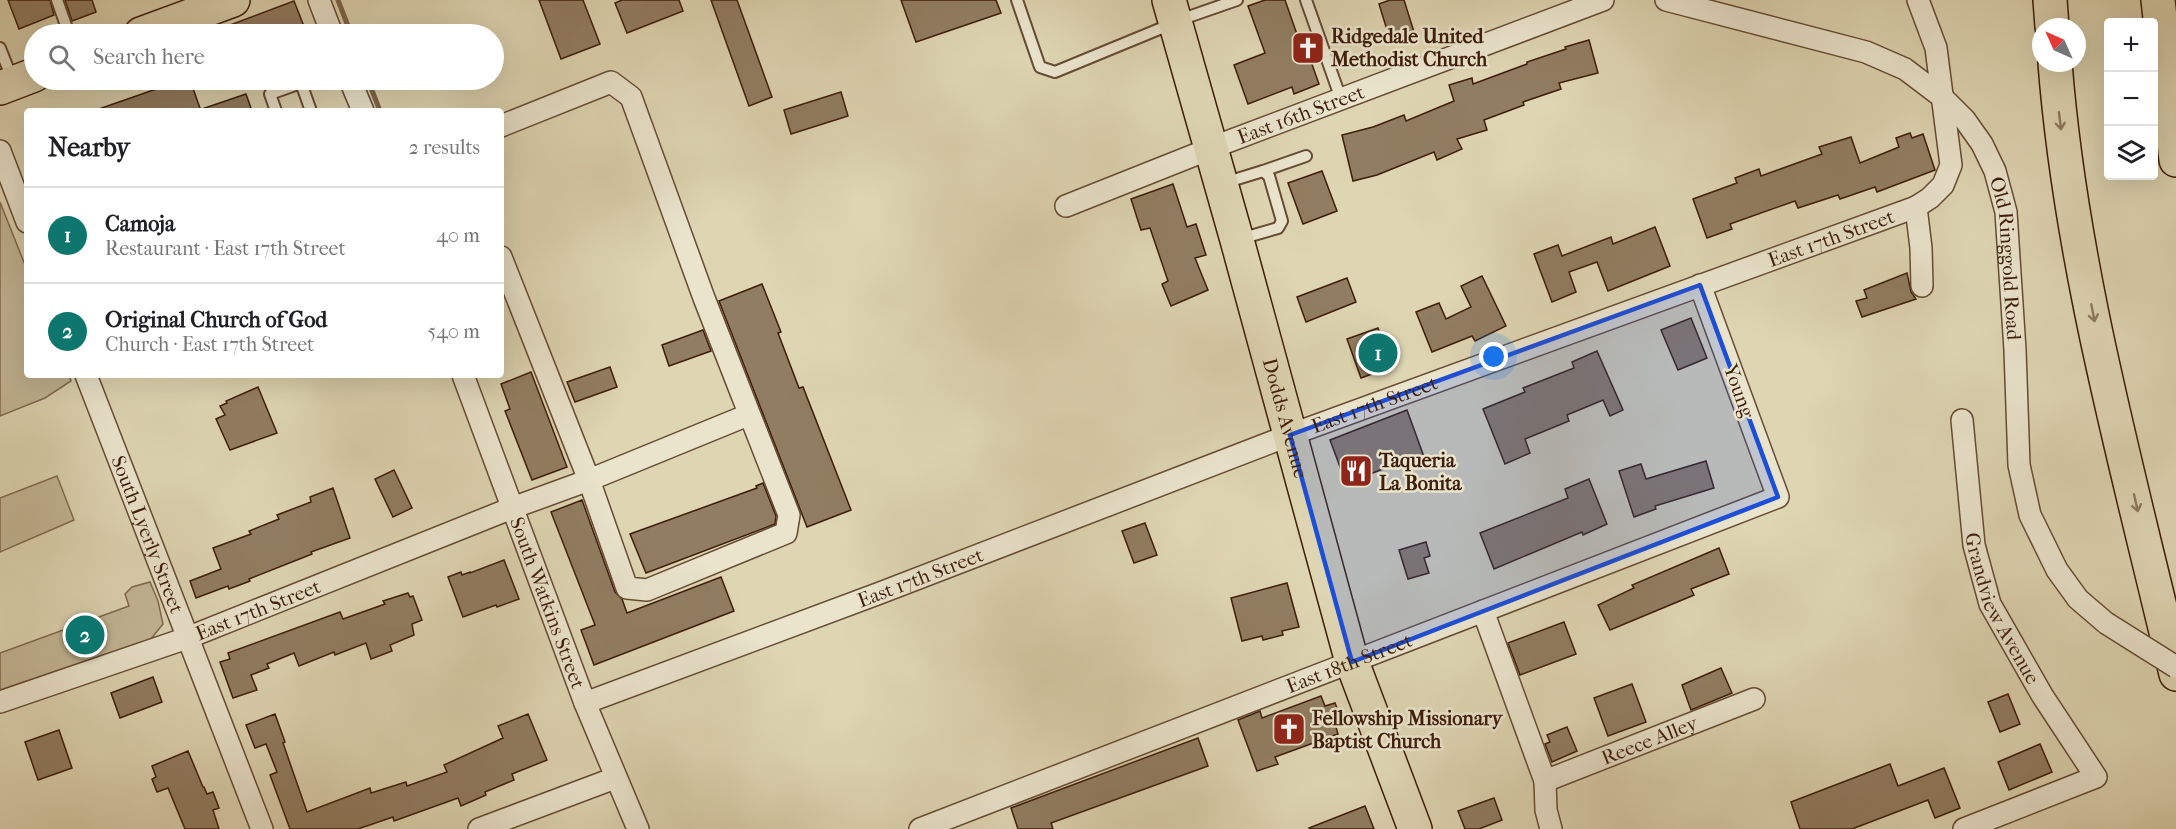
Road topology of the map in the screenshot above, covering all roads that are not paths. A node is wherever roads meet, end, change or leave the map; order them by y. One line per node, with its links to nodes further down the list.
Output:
1 (57, 0): 14 (lane)
2 (319, 0): 16 (street)
3 (1017, 0): 12 (lane)
4 (1237, 0): 12 (lane)
5 (1306, 0): 24 (lane)
6 (1603, 0): 24 (street, East 16th Street)
7 (1666, 0): 23 (street, Old Ringgold Road)
8 (1918, 0): 23 (street, East 17th Street)
9 (2050, 0): 13 (main road)
10 (2158, 0): 32 (main road)
11 (213, 3): 15 (main road)
12 (1173, 11): 29 (main road, Dodds Avenue)
13 (2051, 18)
14 (65, 24)
15 (164, 24)
16 (328, 24)
17 (0, 48): 19 (lane)
18 (2056, 72): 54 (main road, one-way to 54)
19 (16, 82)
20 (281, 90): 25 (lane)
21 (304, 90): 26 (lane)
22 (354, 90): 27 (street)
23 (1942, 97): 36 (street, East 17th Street); 53 (street, Old Ringgold Road, bridge)
24 (1341, 99): 29 (street, East 16th Street)
25 (275, 108)
26 (310, 108)
27 (362, 108)
28 (504, 125): 44 (street)
29 (1212, 148): 34 (main road, Dodds Avenue); 35 (street, East 16th Street)
30 (0, 151): 37 (street)
31 (1306, 156): 33 (lane)
32 (2176, 160)
33 (1263, 171): 34 (lane); 38 (lane)
34 (1221, 184): 38 (main road, Dodds Avenue)
35 (1066, 206)
36 (1916, 207): 40 (street, East 17th Street); 41 (street)
37 (24, 214)
38 (1237, 240): 46 (main road, Dodds Avenue)
39 (504, 265): 47 (street)
40 (1700, 285): 46 (street, East 17th Street); 48 (street, Young)
41 (1922, 285)
42 (87, 378): 51 (street, South Lyerly Street)
43 (464, 378): 49 (street, South Watkins Street)
44 (748, 415): 47 (street, East 17th Street); 47 (street)
45 (1962, 420): 66 (street, Grandview Avenue)
46 (1290, 435): 52 (main road, Dodds Avenue); 57 (street, East 17th Street)
47 (589, 480): 49 (street, East 17th Street)
48 (1778, 497): 50 (street, East 18th Street)
49 (512, 508): 51 (street, East 17th Street); 57 (street, South Watkins Street)
50 (1484, 611): 52 (street, East 18th Street); 59 (street)
51 (187, 638): 56 (street, East 17th Street); 60 (street, South Lyerly Street)
52 (1352, 662): 63 (street, East 18th Street); 64 (main road, Dodds Avenue)
53 (2176, 668)
54 (2176, 674)
55 (1754, 699): 59 (street, Reece Alley)
56 (0, 702)
57 (585, 703): 58 (street, South Watkins Street)
58 (615, 778): 61 (street); 62 (street, South Watkins Street)
59 (1545, 781): 65 (street)
60 (262, 829)
61 (480, 829)
62 (638, 829)
63 (920, 829)
64 (1415, 829)
65 (1551, 829)
66 (1964, 829)

